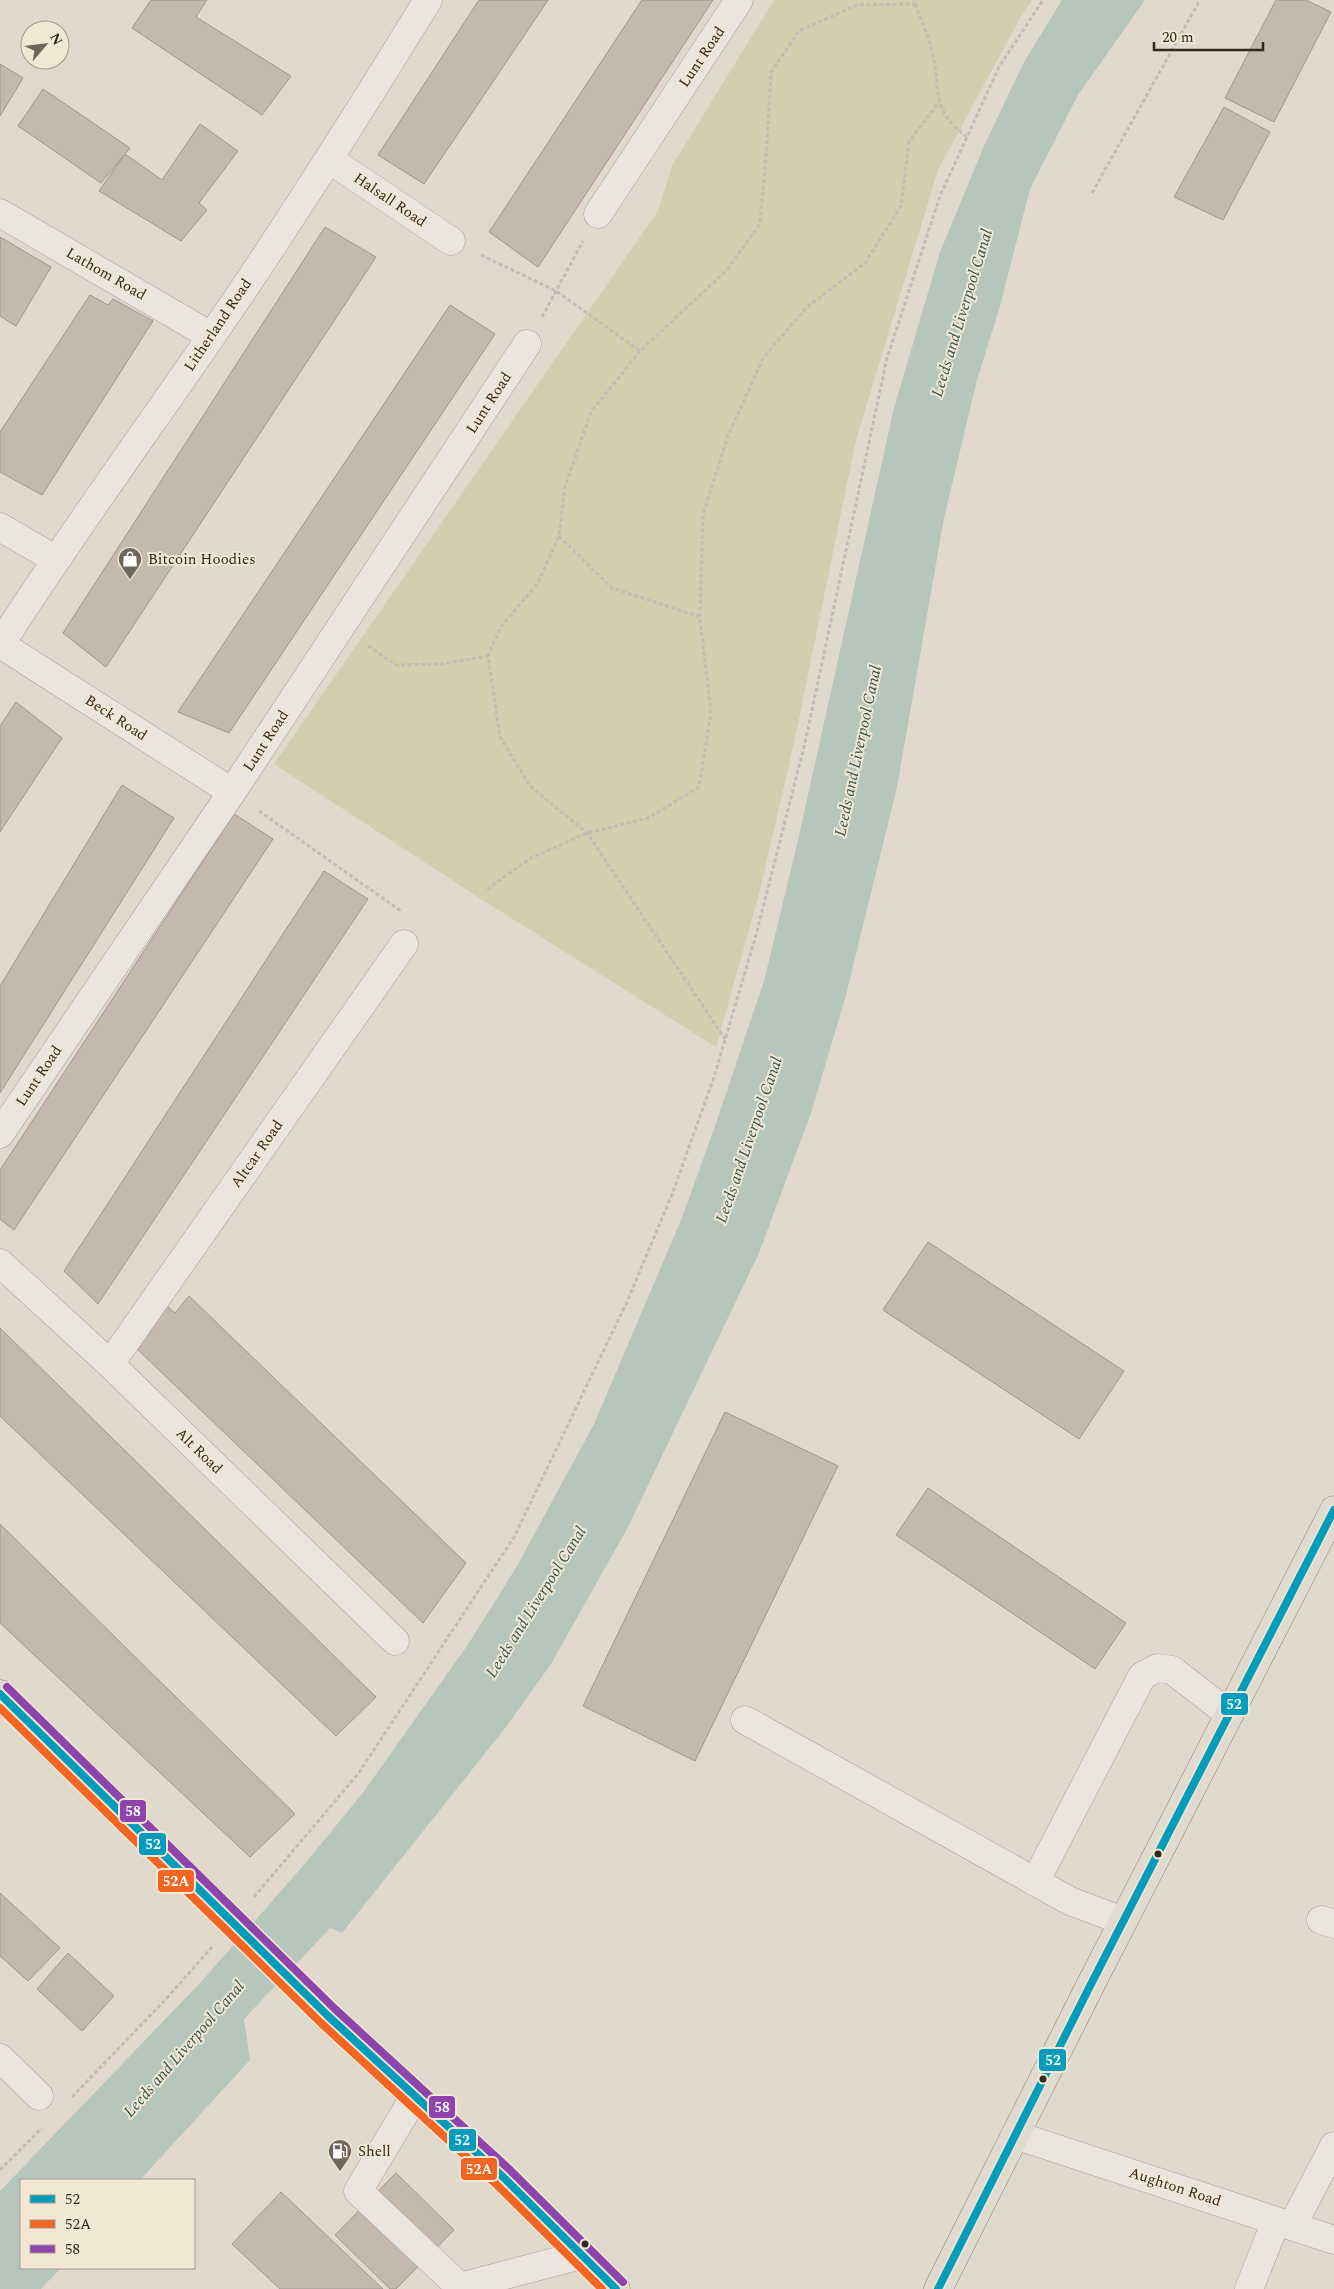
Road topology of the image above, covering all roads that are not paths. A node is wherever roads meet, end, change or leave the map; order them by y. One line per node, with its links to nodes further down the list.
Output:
1 (428, 0): 3 (street, Litherland Road)
2 (739, 0): 5 (street, Lunt Road)
3 (330, 160): 6 (street, Halsall Road); 7 (street, Litherland Road)
4 (0, 213): 7 (street, Lathom Road)
5 (598, 214)
6 (451, 241)
7 (212, 336): 10 (street, Litherland Road)
8 (527, 344): 12 (street, Lunt Road)
9 (0, 527): 10 (street)
10 (55, 559): 11 (street, Litherland Road)
11 (0, 645): 12 (street, Beck Road)
12 (232, 792): 14 (street, Lunt Road)
13 (404, 944): 16 (street, Altcar Road)
14 (0, 1134)
15 (0, 1263): 16 (street, Alt Road)
16 (110, 1364): 18 (street, Alt Road)
17 (1334, 1510): 20 (main road)
18 (395, 1641)
19 (0, 1694): 26 (main road, bridge)
20 (1229, 1714): 22 (street); 23 (main road)
21 (745, 1720): 22 (street)
22 (1035, 1882): 23 (street)
23 (1123, 1921): 27 (main road)
24 (5, 2071): 25 (street)
25 (40, 2096)
26 (415, 2096): 31 (main road); 31 (street)
27 (1015, 2135): 29 (street, Aughton Road); 33 (main road)
28 (1334, 2146): 29 (street)
29 (1284, 2224): 30 (street, Aughton Road); 34 (street)
30 (1334, 2240)
31 (582, 2255): 32 (main road)
32 (616, 2289)
33 (938, 2289)
34 (1249, 2289)

